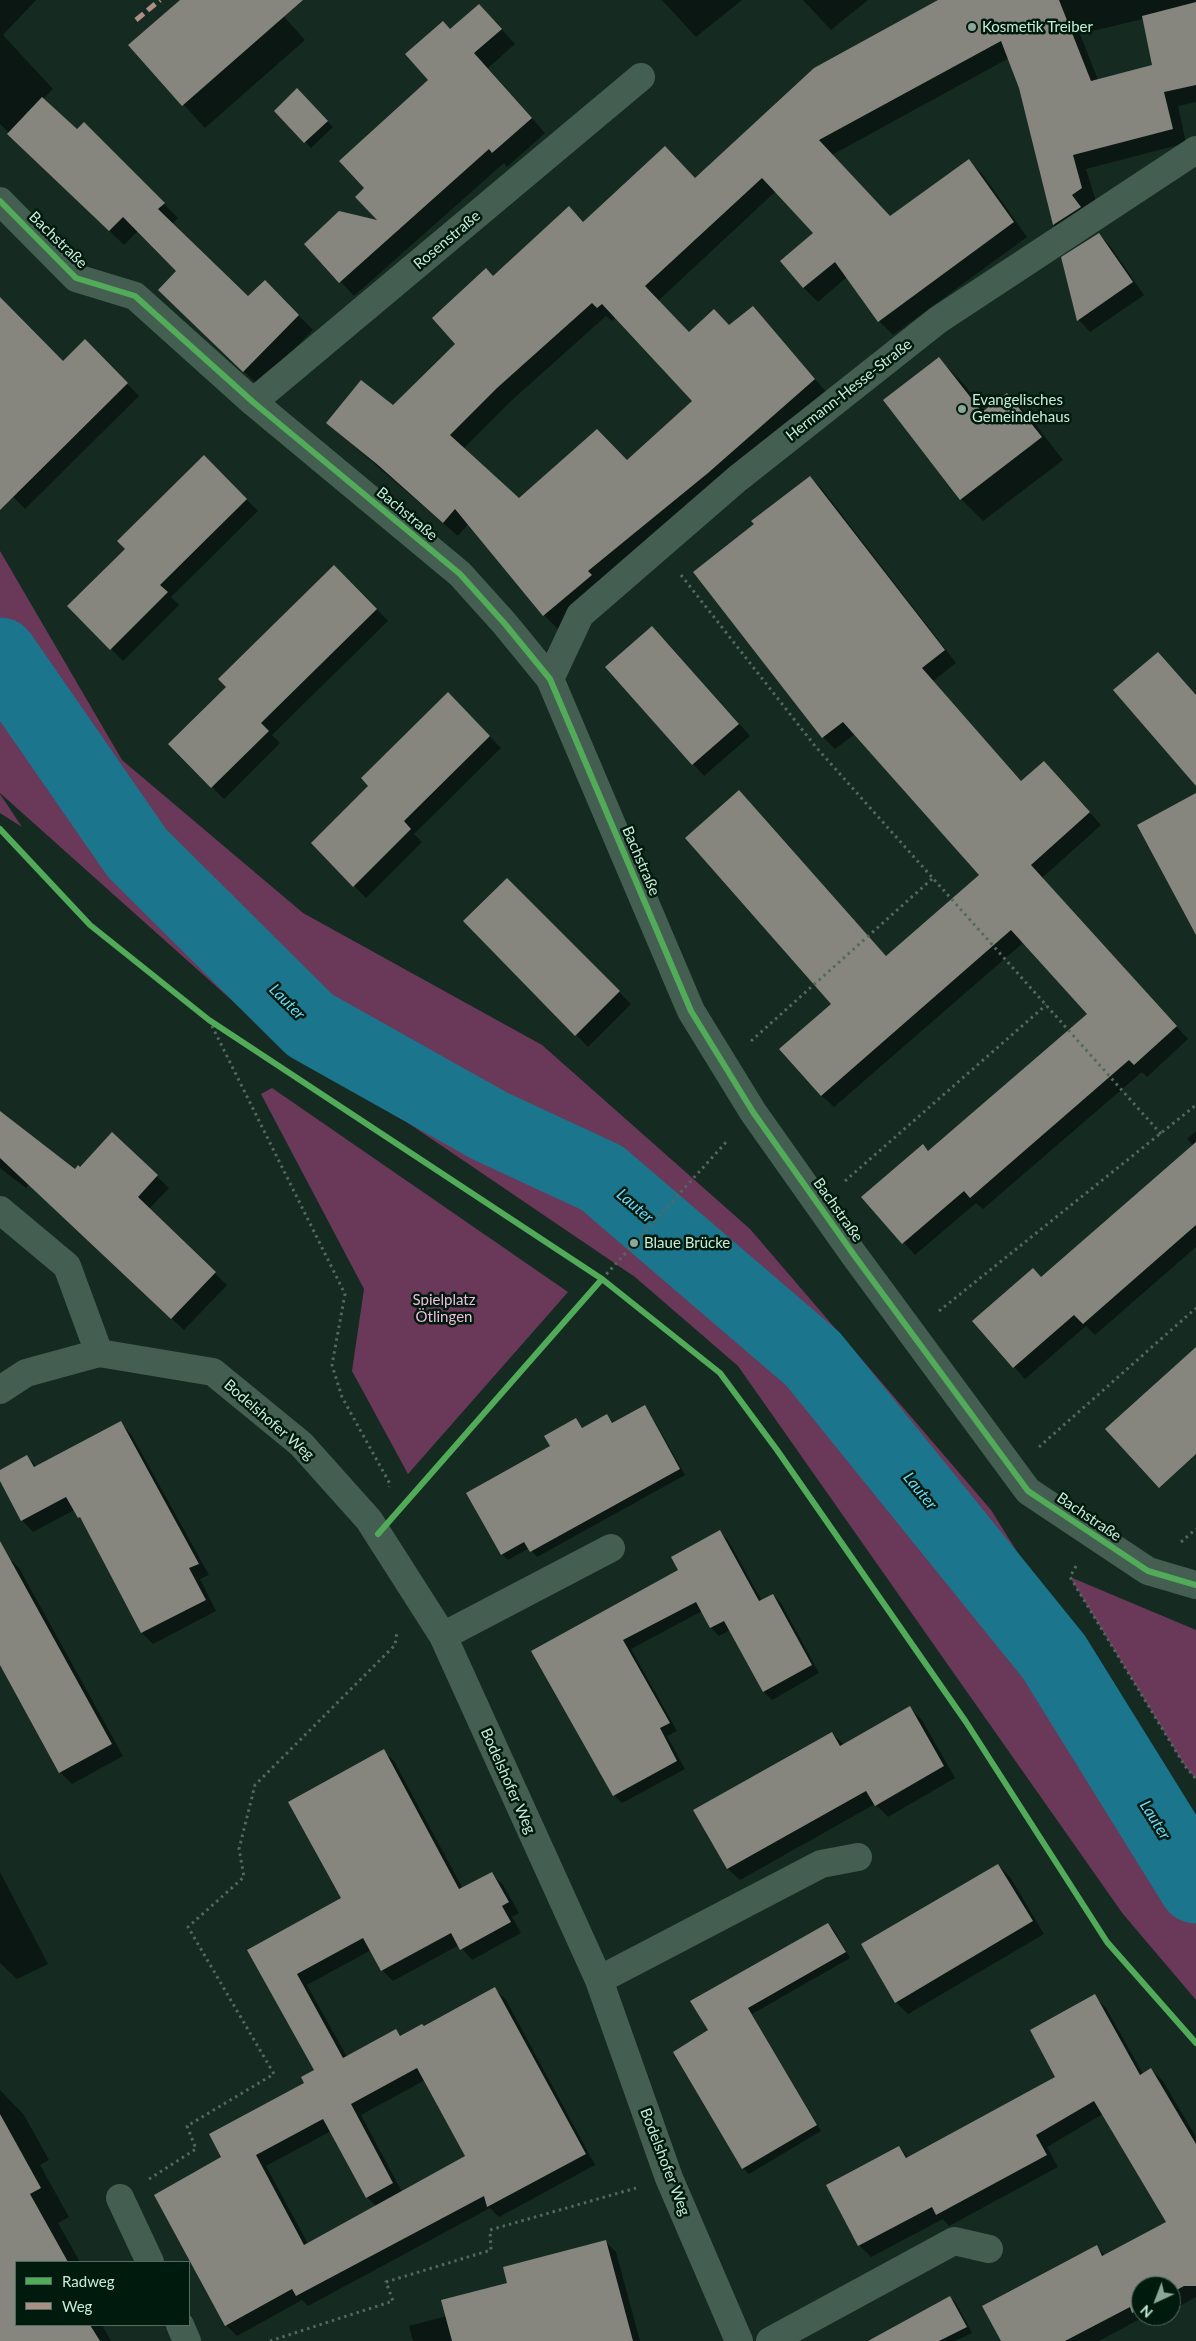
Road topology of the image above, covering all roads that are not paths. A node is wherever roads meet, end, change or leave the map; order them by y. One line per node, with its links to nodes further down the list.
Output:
1 (641, 77): 4 (street, Rosenstraße)
2 (1196, 150): 5 (street, Hermann-Hesse-Straße)
3 (0, 201): 4 (street, Bachstraße)
4 (253, 402): 5 (street, Bachstraße)
5 (550, 679): 10 (street, Bachstraße)
6 (0, 1210): 7 (street)
7 (99, 1353): 8 (street, Bodelshofer Weg); 11 (street, Bodelshofer Weg)
8 (0, 1390)
9 (611, 1548): 11 (street)
10 (1196, 1585)
11 (443, 1636): 13 (street, Bodelshofer Weg)
12 (858, 1857): 13 (street)
13 (599, 1980): 19 (street, Bodelshofer Weg)
14 (120, 2198): 16 (street)
15 (989, 2248): 20 (street)
16 (150, 2261)
17 (180, 2326): 18 (street)
18 (187, 2341)
19 (739, 2341)
20 (770, 2341)

